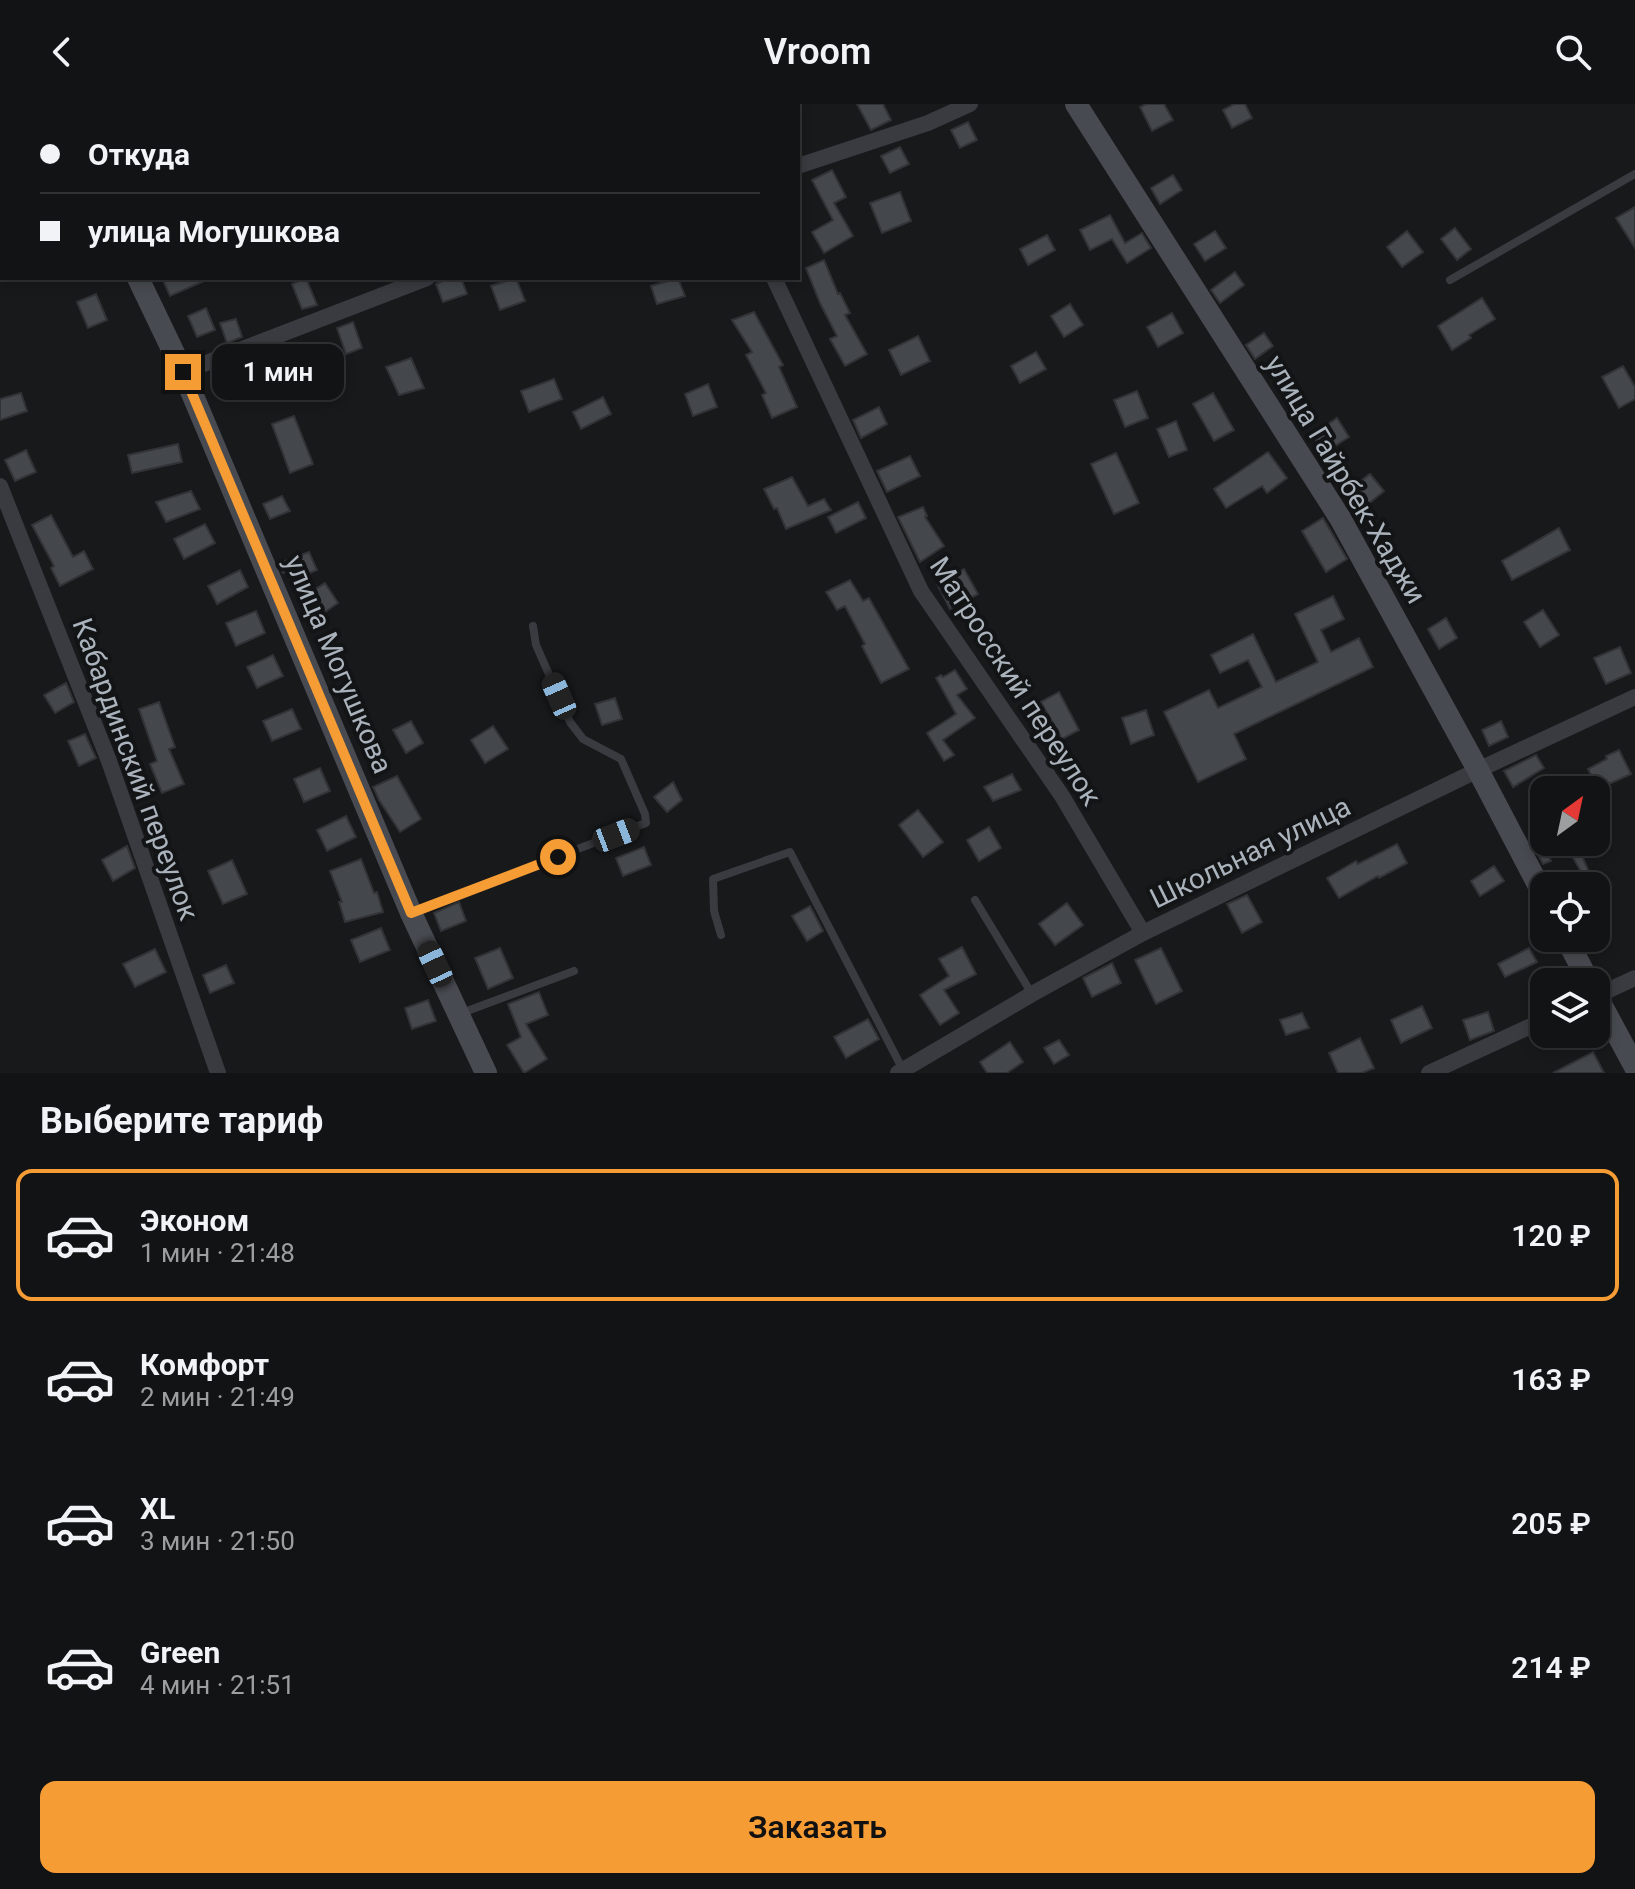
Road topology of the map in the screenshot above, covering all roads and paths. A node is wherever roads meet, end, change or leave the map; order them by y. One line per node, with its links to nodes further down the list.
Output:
1 (970, 104): 3 (street)
2 (1076, 104): 13 (street, улица Гайрбек-Хаджи)
3 (800, 165)
4 (1635, 174): 8 (lane)
5 (139, 280): 9 (street, улица Могушкова)
6 (422, 280): 9 (street)
7 (775, 280): 17 (street, Матросский переулок)
8 (1450, 280)
9 (183, 372): 16 (street, улица Могушкова)
10 (0, 486): 28 (street, Кабардинский переулок)
11 (533, 626): 16 (lane)
12 (1635, 697): 13 (street, Школьная улица)
13 (1478, 770): 14 (street, улица Гайрбек-Хаджи); 17 (street, Школьная улица)
14 (1531, 872)
15 (975, 900): 22 (lane)
16 (411, 913): 23 (street, улица Могушкова)
17 (1143, 933): 22 (street, Школьная улица)
18 (721, 935): 27 (lane)
19 (574, 971): 23 (lane)
20 (1635, 978): 21 (street)
21 (1610, 990)
22 (1032, 994): 27 (street, Школьная улица)
23 (458, 1015): 29 (street, улица Могушкова)
24 (1610, 1021): 26 (street)
25 (1530, 1026): 30 (street)
26 (1635, 1067)
27 (901, 1072)
28 (218, 1073)
29 (486, 1073)
30 (1429, 1073)

